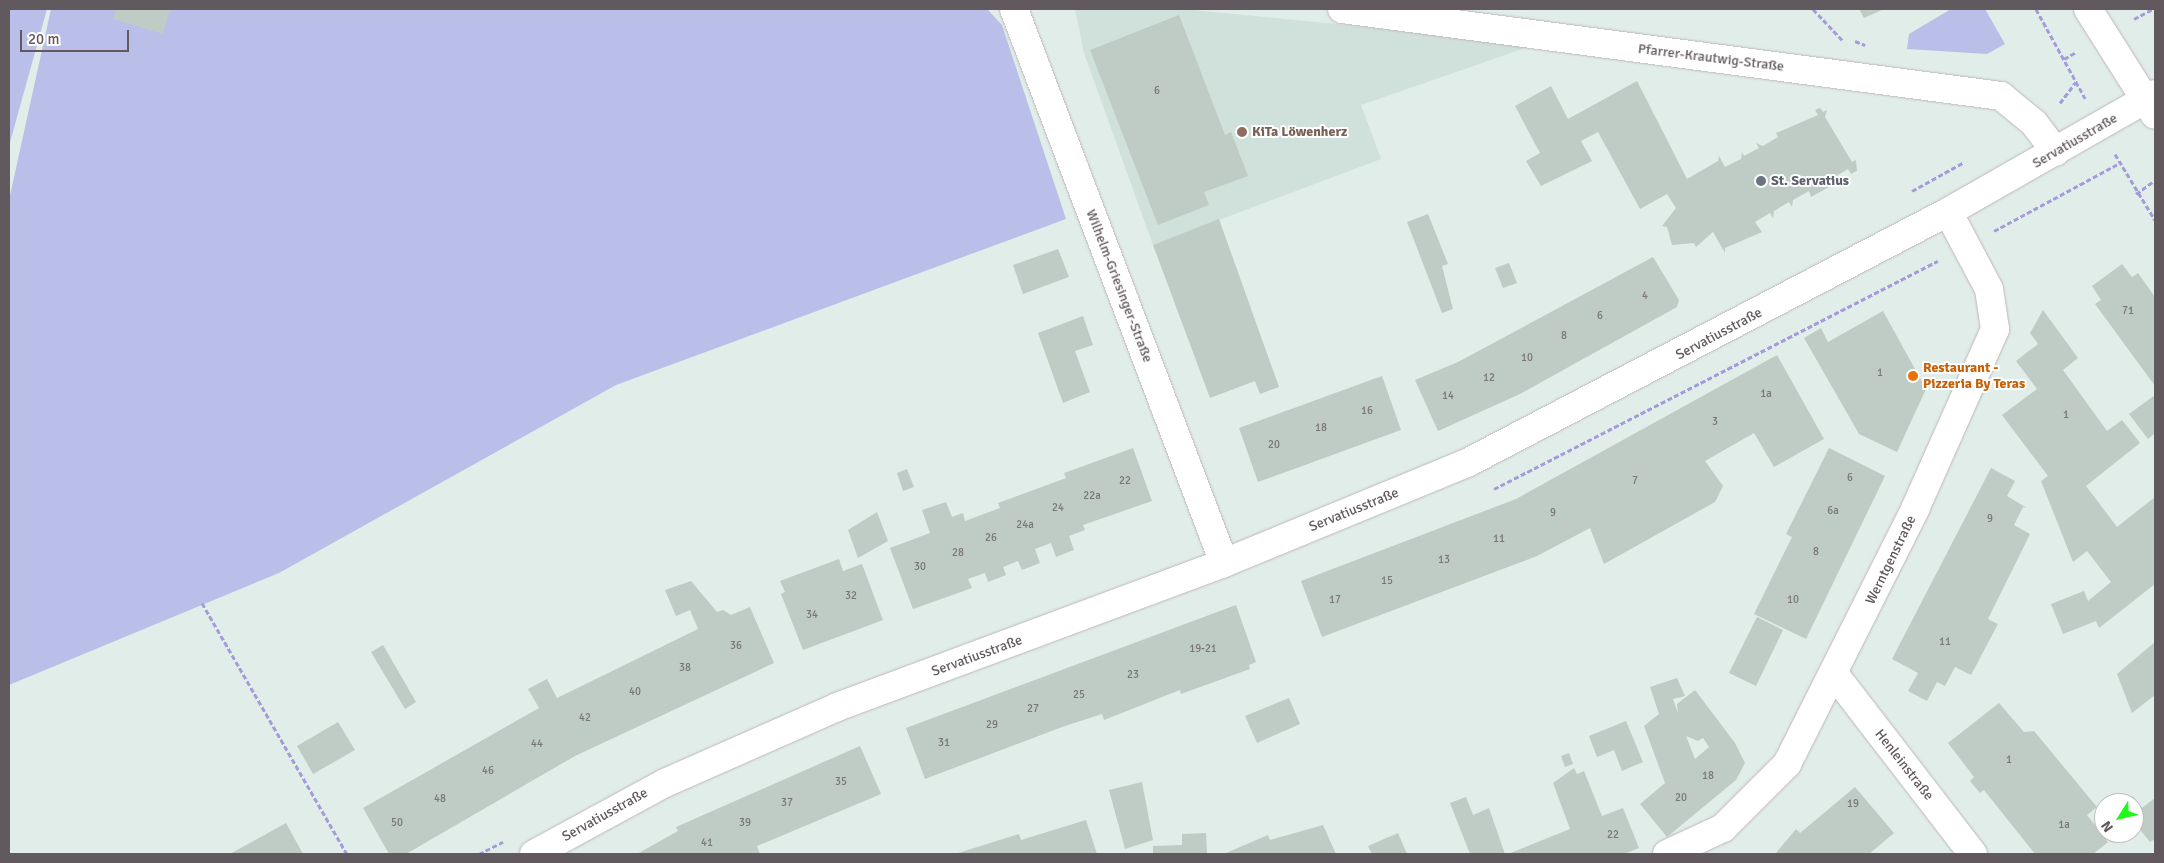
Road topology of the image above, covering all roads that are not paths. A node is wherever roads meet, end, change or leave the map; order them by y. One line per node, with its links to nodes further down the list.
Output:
1 (1014, 9): 7 (street, Wilhelm-Griesinger-Straße)
2 (1342, 9): 5 (street, Pfarrer-Krautwig-Straße)
3 (2088, 9): 4 (street)
4 (2152, 103): 5 (street, Servatiusstraße)
5 (2056, 152): 6 (street, Servatiusstraße)
6 (1948, 212): 7 (street, Servatiusstraße); 8 (street, Werntgenstraße)
7 (1224, 563): 9 (street, Servatiusstraße)
8 (1835, 675): 10 (street, Werntgenstraße); 11 (street, Henleinstraße)
9 (534, 854)
10 (1667, 854)
11 (1973, 854)

